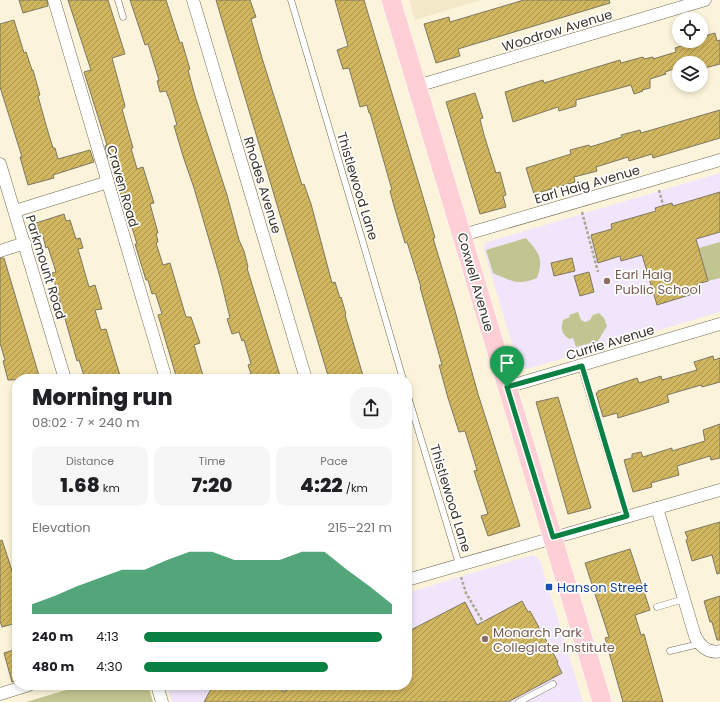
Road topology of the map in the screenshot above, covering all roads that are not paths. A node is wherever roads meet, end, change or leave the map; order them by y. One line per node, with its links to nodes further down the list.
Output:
1 (54, 0): 11 (street, Craven Road)
2 (118, 0): 7 (lane)
3 (193, 0): 20 (street, Rhodes Avenue)
4 (290, 0): 21 (lane, Thistlewood Lane)
5 (392, 0): 8 (main road, Coxwell Avenue)
6 (705, 0): 8 (street, Woodrow Avenue)
7 (123, 17)
8 (417, 86): 13 (main road, Coxwell Avenue)
9 (720, 160): 13 (street, Earl Haig Avenue)
10 (0, 164): 12 (street, Parkmount Road)
11 (108, 182): 12 (street); 19 (street, Craven Road)
12 (15, 211): 14 (street, Parkmount Road)
13 (462, 235): 22 (main road, Coxwell Avenue)
14 (25, 243): 15 (street); 18 (street, Parkmount Road)
15 (0, 251)
16 (720, 324): 17 (street, Currie Avenue)
17 (582, 366): 22 (street, Currie Avenue); 26 (lane)
18 (64, 374)
19 (165, 374)
20 (305, 374)
21 (402, 374)
22 (507, 387): 27 (main road, Coxwell Avenue)
23 (412, 410): 28 (lane, Thistlewood Lane)
24 (720, 490): 25 (street)
25 (658, 508): 26 (street); 30 (street)
26 (627, 516): 27 (street)
27 (553, 537): 28 (street); 41 (main road, Coxwell Avenue)
28 (460, 569): 29 (street)
29 (412, 579)
30 (684, 599): 31 (lane); 32 (street)
31 (657, 607)
32 (699, 644): 33 (lane); 34 (street)
33 (670, 651)
34 (720, 651)
35 (553, 684): 40 (lane)
36 (13, 690): 38 (street)
37 (158, 690): 39 (street)
38 (0, 694)
39 (162, 702)
40 (519, 702)
41 (602, 702)

